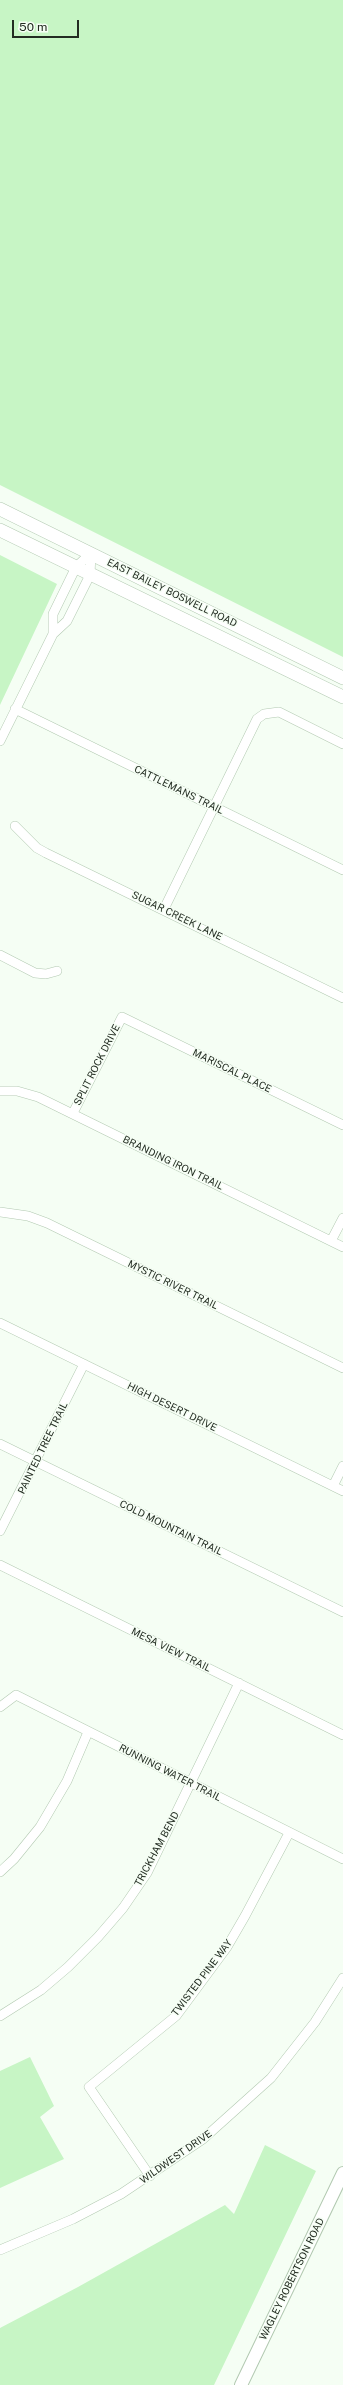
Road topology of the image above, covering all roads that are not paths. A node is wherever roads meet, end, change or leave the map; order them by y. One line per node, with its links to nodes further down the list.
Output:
1 (0, 509): 3 (main road, EAST BAILEY BOSWELL ROAD)
2 (0, 530): 4 (main road, EAST BAILEY BOSWELL ROAD)
3 (91, 554): 4 (street); 5 (street); 7 (main road, EAST BAILEY BOSWELL ROAD)
4 (76, 567): 5 (main road, EAST BAILEY BOSWELL ROAD); 6 (street)
5 (90, 575): 6 (street); 8 (main road, EAST BAILEY BOSWELL ROAD)
6 (52, 634): 9 (street)
7 (343, 678)
8 (343, 697)
9 (16, 709): 10 (street); 12 (street, CATTLEMANS TRAIL)
10 (0, 741)
11 (343, 744): 12 (street)
12 (214, 807): 14 (street, CATTLEMANS TRAIL); 15 (street)
13 (15, 826): 15 (street, SUGAR CREEK LANE)
14 (343, 870)
15 (164, 909): 18 (street, SUGAR CREEK LANE)
16 (0, 955): 17 (street)
17 (57, 971)
18 (343, 998)
19 (122, 1017): 21 (street, SPLIT ROCK DRIVE); 22 (street, MARISCAL PLACE)
20 (0, 1091): 21 (street, BRANDING IRON TRAIL)
21 (73, 1113): 25 (street, BRANDING IRON TRAIL)
22 (343, 1124)
23 (0, 1212): 29 (street, MYSTIC RIVER TRAIL)
24 (343, 1218): 25 (street)
25 (331, 1241): 26 (street, BRANDING IRON TRAIL)
26 (343, 1247)
27 (0, 1323): 28 (street, HIGH DESERT DRIVE)
28 (84, 1364): 31 (street, PAINTED TREE TRAIL); 33 (street, HIGH DESERT DRIVE)
29 (343, 1368)
30 (0, 1444): 31 (street, COLD MOUNTAIN TRAIL)
31 (36, 1462): 35 (street, PAINTED TREE TRAIL); 37 (street, COLD MOUNTAIN TRAIL)
32 (343, 1466): 33 (street)
33 (333, 1486): 34 (street, HIGH DESERT DRIVE)
34 (343, 1491)
35 (0, 1531)
36 (0, 1565): 38 (street, MESA VIEW TRAIL)
37 (343, 1612)
38 (239, 1683): 41 (street, MESA VIEW TRAIL); 42 (street, TRICKHAM BEND)
39 (0, 1707): 40 (street, RUNNING WATER TRAIL)
40 (88, 1732): 42 (street, RUNNING WATER TRAIL); 45 (street)
41 (343, 1735)
42 (190, 1784): 43 (street, RUNNING WATER TRAIL); 47 (street, TRICKHAM BEND)
43 (289, 1833): 44 (street, RUNNING WATER TRAIL); 49 (street, TWISTED PINE WAY)
44 (343, 1859)
45 (0, 1872)
46 (343, 1978): 49 (street, WILDWEST DRIVE)
47 (0, 2016)
48 (343, 2173): 51 (street, WAGLEY ROBERTSON ROAD)
49 (150, 2176): 50 (street, WILDWEST DRIVE)
50 (0, 2250)
51 (241, 2385)

